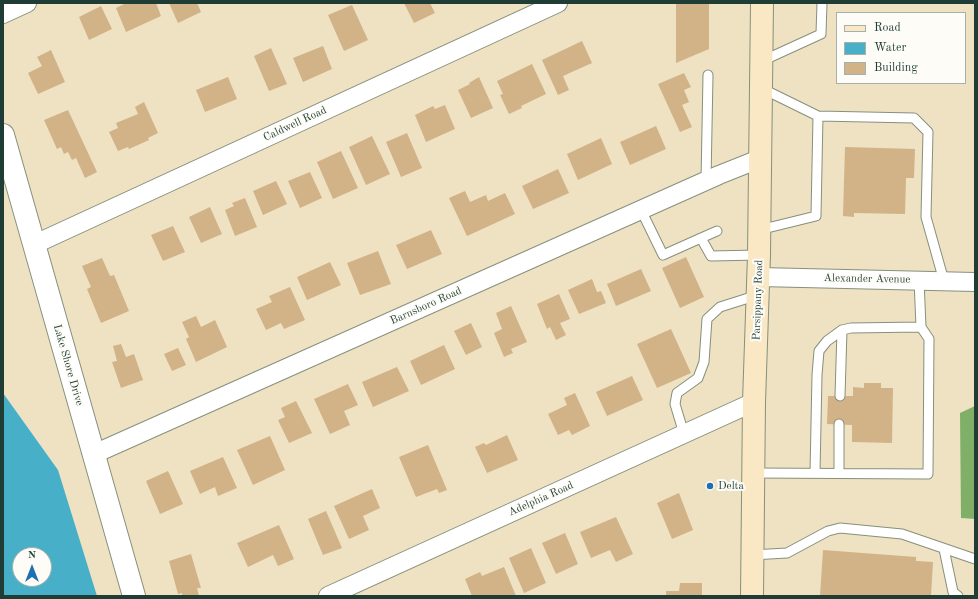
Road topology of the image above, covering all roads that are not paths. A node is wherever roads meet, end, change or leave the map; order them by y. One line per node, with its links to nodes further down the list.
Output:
1 (27, 3): 5 (street)
2 (762, 3): 6 (main road, Parsippany Road)
3 (822, 3): 6 (lane)
4 (549, 5): 17 (street, Caldwell Road)
5 (3, 14)
6 (761, 62): 8 (main road, Parsippany Road)
7 (708, 76): 12 (lane)
8 (760, 88): 9 (lane); 11 (main road, Parsippany Road)
9 (818, 116): 14 (lane); 20 (lane)
10 (3, 135): 17 (street, Lake Shore Drive)
11 (759, 159): 12 (street, Barnsboro Road); 14 (main road, Parsippany Road)
12 (706, 181): 13 (street, Barnsboro Road)
13 (641, 210): 16 (lane); 29 (street, Barnsboro Road)
14 (759, 230): 18 (main road, Parsippany Road)
15 (717, 231): 16 (lane)
16 (701, 238): 18 (lane)
17 (33, 245): 29 (street, Lake Shore Drive)
18 (759, 255): 22 (main road, Parsippany Road)
19 (919, 280): 20 (street, Alexander Avenue); 22 (street, Alexander Avenue); 23 (lane)
20 (944, 281): 21 (street, Alexander Avenue)
21 (975, 282)
22 (758, 286): 26 (main road, Parsippany Road); 28 (lane)
23 (921, 328): 24 (lane); 32 (lane)
24 (842, 330): 25 (lane); 31 (lane)
25 (840, 396)
26 (754, 402): 28 (street, Adelphia Road); 30 (main road, Parsippany Road)
27 (839, 424): 32 (lane)
28 (684, 434): 37 (street, Adelphia Road)
29 (94, 454): 36 (street, Lake Shore Drive)
30 (753, 473): 31 (lane); 34 (main road, Parsippany Road)
31 (815, 473): 32 (lane)
32 (839, 473)
33 (944, 549): 34 (lane); 35 (lane); 39 (lane)
34 (752, 555): 38 (main road, Parsippany Road)
35 (975, 559)
36 (134, 596)
37 (328, 596)
38 (752, 596)
39 (958, 596)

